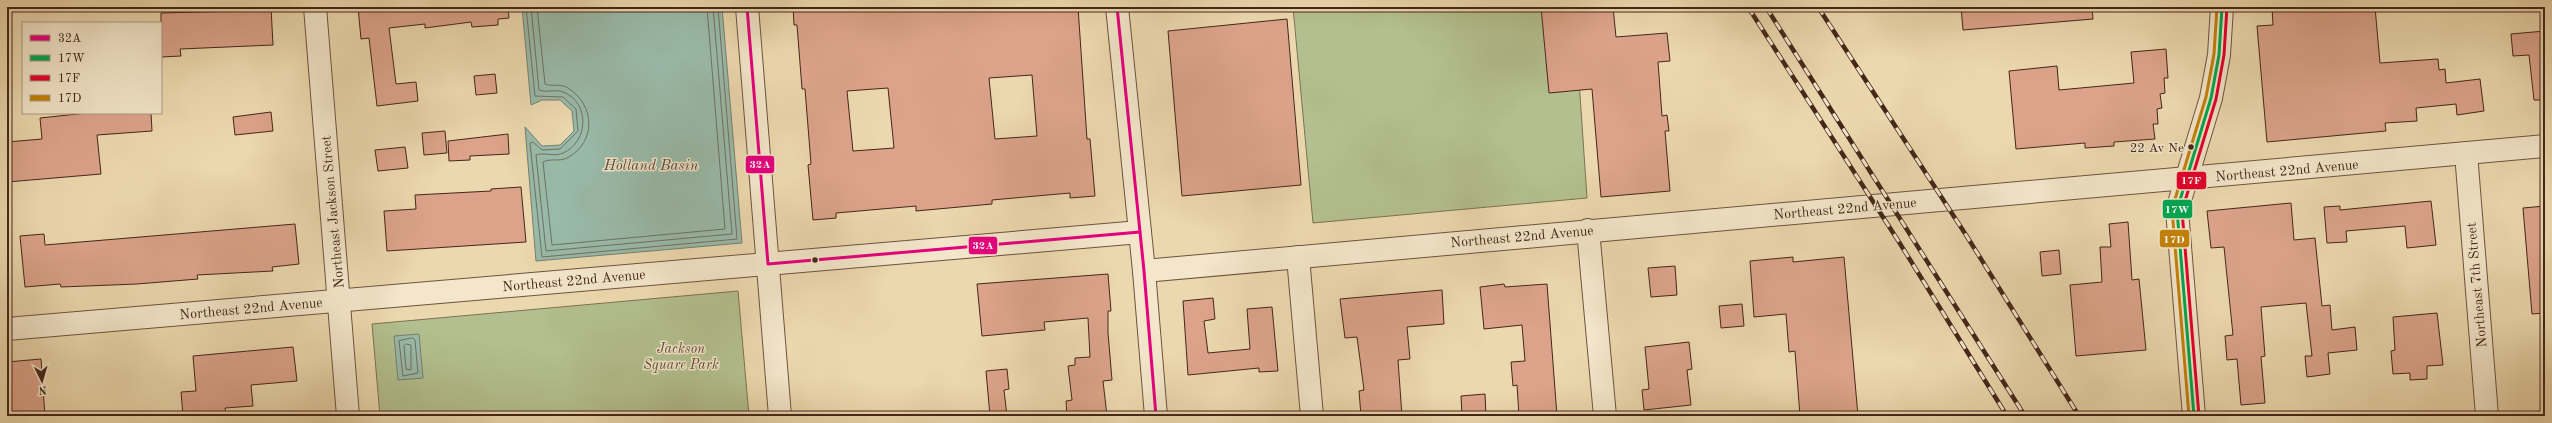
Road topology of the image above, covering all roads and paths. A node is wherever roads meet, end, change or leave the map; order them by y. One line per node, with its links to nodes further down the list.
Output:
1 (315, 7): 13 (street, Northeast Jackson Street)
2 (747, 7): 11 (street)
3 (1117, 7): 9 (street)
4 (2222, 7): 7 (street)
5 (2545, 146): 6 (street, Northeast 22nd Avenue)
6 (2466, 153): 7 (street, Northeast 22nd Avenue); 21 (street, Northeast 7th Street)
7 (2187, 178): 8 (street, Northeast 22nd Avenue); 20 (street)
8 (1588, 230): 10 (street, Northeast 22nd Avenue); 19 (street)
9 (1140, 232): 11 (street, Northeast 22nd Avenue); 12 (street)
10 (1298, 257): 12 (street, Northeast 22nd Avenue); 18 (street)
11 (768, 264): 13 (street, Northeast 22nd Avenue); 16 (street)
12 (1144, 271): 17 (street)
13 (339, 300): 14 (street, Northeast 22nd Avenue); 15 (street, Northeast Jackson Street)
14 (7, 329)
15 (348, 416)
16 (780, 416)
17 (1156, 416)
18 (1312, 416)
19 (1605, 416)
20 (2194, 416)
21 (2487, 416)

